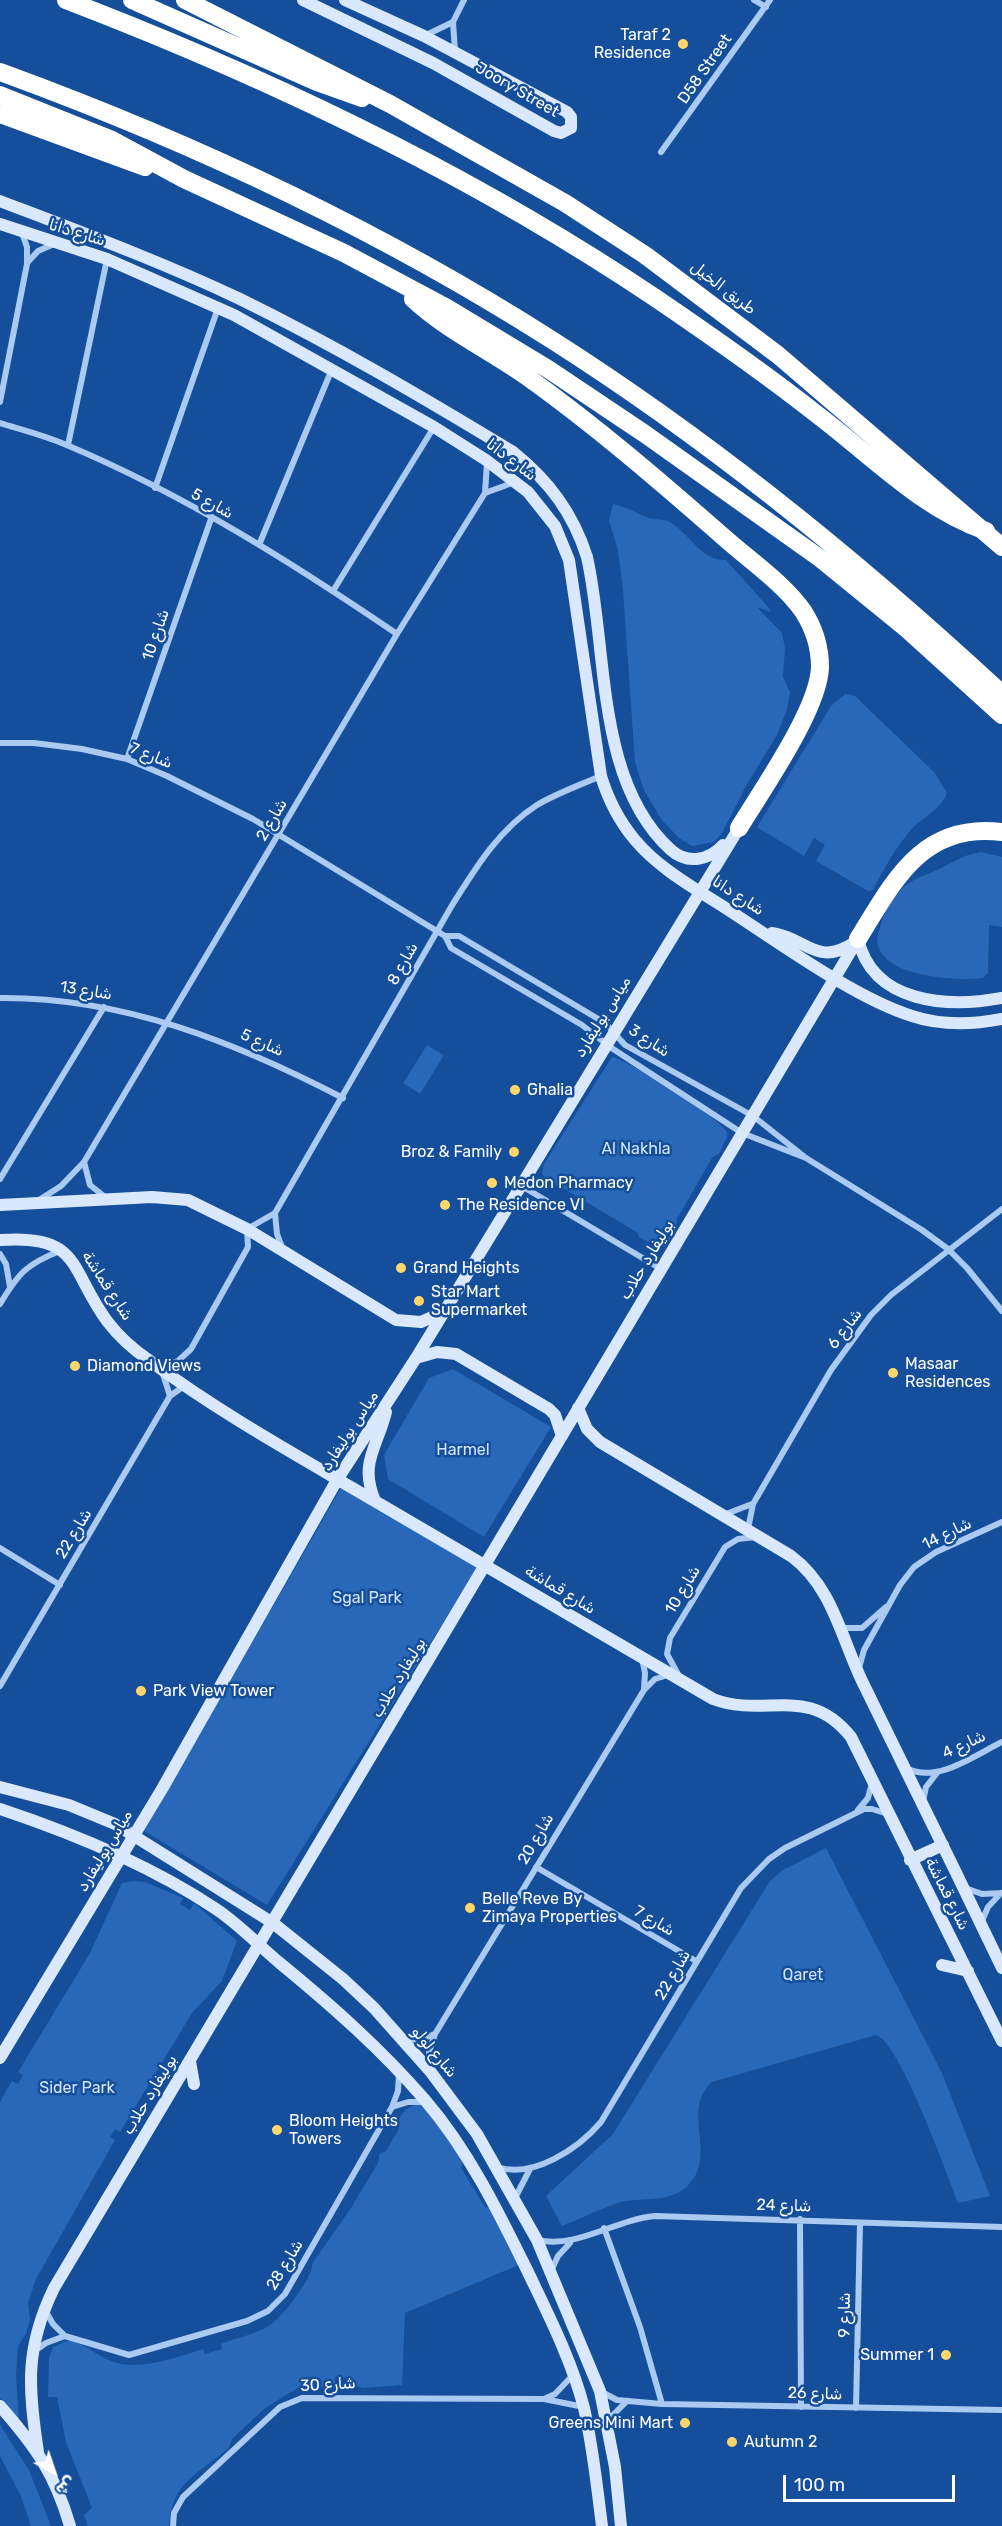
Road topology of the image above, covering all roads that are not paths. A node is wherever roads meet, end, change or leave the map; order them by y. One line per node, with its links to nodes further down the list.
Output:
1 (66, 0): 37 (highway)
2 (132, 0): 15 (highway)
3 (185, 0): 15 (highway)
4 (303, 0): 12 (street, Joory Street)
5 (345, 0): 11 (street, Joory Street)
6 (464, 0): 10 (street)
7 (754, 0): 9 (street)
8 (770, 0): 9 (street, D58 Street)
9 (766, 7): 17 (street, D58 Street)
10 (453, 22): 11 (street); 12 (street)
11 (424, 36): 12 (street, Joory Street)
12 (455, 52)
13 (0, 72): 42 (highway)
14 (0, 95): 18 (highway)
15 (390, 104): 37 (highway, طريق الخيل)
16 (0, 114): 18 (highway)
17 (661, 152)
18 (184, 179): 25 (highway)
19 (0, 201): 47 (street, شارع دانا)
20 (0, 224): 21 (street, شارع دانا)
21 (21, 232): 22 (street, شارع دانا); 24 (street)
22 (54, 244): 23 (street, شارع دانا); 24 (street)
23 (107, 259): 26 (street, شارع دانا); 31 (street)
24 (27, 264): 28 (street)
25 (396, 280): 43 (highway); 47 (highway)
26 (219, 308): 27 (street, شارع دانا); 34 (street)
27 (332, 368): 30 (street, شارع دانا); 38 (street)
28 (0, 402)
29 (0, 423): 31 (street, شارع 5)
30 (434, 427): 32 (street, شارع دانا); 40 (street)
31 (68, 445): 34 (street, شارع 5)
32 (486, 460): 33 (street, شارع دانا); 35 (street)
33 (518, 482): 35 (street); 46 (street, شارع دانا)
34 (155, 488): 36 (street, شارع 5)
35 (485, 494): 41 (street, شارع 2)
36 (211, 519): 38 (street, شارع 5); 45 (street, شارع 10)
37 (986, 531): 39 (highway, طريق الخيل)
38 (259, 545): 40 (street, شارع 5)
39 (1002, 547)
40 (333, 591): 41 (street, شارع 5)
41 (398, 634): 49 (street, شارع 2)
42 (1002, 694)
43 (1002, 715)
44 (0, 743): 45 (street, شارع 7)
45 (127, 759): 49 (street, شارع 7)
46 (601, 776): 50 (street, شارع دانا); 51 (street, شارع 8)
47 (739, 828): 50 (street, مياس بوليفارد)
48 (1002, 832): 54 (highway)
49 (280, 835): 51 (street, شارع 3); 60 (street, شارع 2)
50 (700, 891): 52 (street, شارع دانا); 61 (street, مياس بوليفارد)
51 (437, 931): 53 (street, شارع 3); 63 (street, شارع 8)
52 (762, 932): 54 (street, شارع دانا); 55 (street, شارع دانا)
53 (445, 936): 61 (street, شارع 3); 62 (street, شارع 3)
54 (858, 939): 55 (street, بوليفارد حلاب); 57 (street)
55 (836, 978): 59 (street, شارع دانا); 64 (street, بوليفارد حلاب)
56 (0, 998): 58 (street, شارع 13)
57 (1002, 998)
58 (104, 1006): 60 (street, شارع 13); 68 (street)
59 (1002, 1019)
60 (166, 1024): 63 (street, شارع 5); 67 (street, شارع 2)
61 (614, 1031): 62 (street, مياس بوليفارد); 64 (street, شارع 3)
62 (606, 1044): 65 (street, شارع 3); 69 (street, مياس بوليفارد)
63 (343, 1098): 74 (street, شارع 8)
64 (753, 1116): 65 (street, بوليفارد حلاب); 66 (street, شارع 3)
65 (742, 1133): 66 (street, شارع 3); 81 (street, بوليفارد حلاب)
66 (806, 1158): 77 (street, شارع 3)
67 (84, 1162): 70 (street); 71 (street, شارع 2)
68 (0, 1179)
69 (519, 1185): 81 (street); 84 (street, مياس بوليفارد)
70 (109, 1199): 71 (street); 75 (street)
71 (33, 1203): 72 (street)
72 (0, 1205)
73 (1002, 1209): 77 (street, شارع 6)
74 (276, 1213): 75 (street); 79 (street)
75 (247, 1229): 79 (street); 87 (street)
76 (0, 1240): 78 (street, شارع قماشة)
77 (948, 1249): 85 (street); 95 (street, شارع 6)
78 (62, 1250): 82 (street); 87 (street, شارع قماشة)
79 (285, 1252): 84 (street)
80 (0, 1254): 82 (street)
81 (662, 1269): 91 (street, بوليفارد حلاب)
82 (10, 1288): 83 (street)
83 (0, 1304)
84 (444, 1310): 86 (street, مياس بوليفارد)
85 (1002, 1311)
86 (416, 1358): 90 (street, مياس بوليفارد); 92 (street)
87 (160, 1368): 88 (street, شارع قماشة); 89 (street)
88 (185, 1385): 89 (street, شارع 22); 93 (street, شارع قماشة)
89 (170, 1395): 102 (street, شارع 22)
90 (388, 1402): 93 (street, مياس بوليفارد); 94 (street)
91 (578, 1408): 92 (street, بوليفارد حلاب); 96 (street, شارع قماشة)
92 (562, 1436): 101 (street, بوليفارد حلاب)
93 (337, 1480): 94 (street, شارع قماشة); 120 (street, مياس بوليفارد)
94 (375, 1501): 101 (street, شارع قماشة)
95 (753, 1504): 96 (street); 98 (street, شارع 6)
96 (723, 1515): 98 (street, شارع قماشة)
97 (1002, 1522): 103 (street, شارع 14)
98 (748, 1529): 99 (street, شارع قماشة)
99 (760, 1537): 104 (street, شارع قماشة); 108 (street, شارع 10)
100 (0, 1548): 102 (street)
101 (485, 1565): 105 (street, شارع قماشة); 127 (street, بوليفارد حلاب)
102 (60, 1585): 109 (street, شارع 22)
103 (888, 1605): 104 (street, شارع 14); 107 (street, شارع 14)
104 (839, 1628): 107 (street, شارع قماشة)
105 (642, 1658): 106 (street, شارع قماشة); 110 (street)
106 (670, 1674): 108 (street, شارع قماشة); 110 (street, شارع 20)
107 (859, 1675): 112 (street, شارع قماشة)
108 (682, 1681): 114 (street, شارع قماشة)
109 (0, 1686)
110 (644, 1690): 124 (street, شارع 20)
111 (1002, 1742): 113 (street, شارع 4)
112 (905, 1768): 113 (street, شارع 4); 116 (street, شارع قماشة)
113 (937, 1773): 116 (street, شارع 4)
114 (872, 1779): 118 (street); 119 (street, شارع قماشة)
115 (0, 1787): 120 (street, شارع لولو)
116 (923, 1805): 121 (street, شارع قماشة)
117 (0, 1809): 122 (street)
118 (856, 1812): 119 (street, شارع 22); 130 (street, شارع 22)
119 (889, 1814): 123 (street, شارع قماشة)
120 (134, 1834): 122 (street, مياس بوليفارد); 127 (street, شارع لولو)
121 (943, 1845): 123 (street); 125 (street, شارع قماشة)
122 (121, 1856): 129 (street); 137 (street, مياس بوليفارد)
123 (910, 1860): 133 (street, شارع قماشة)
124 (536, 1867): 130 (street, شارع 7); 134 (street, شارع 20)
125 (963, 1888): 126 (street); 128 (street, شارع قماشة)
126 (1002, 1893): 128 (street)
127 (273, 1923): 129 (street, بوليفارد حلاب); 135 (street, شارع لولو)
128 (981, 1924): 132 (street, شارع قماشة)
129 (259, 1945): 138 (street, بوليفارد حلاب); 140 (street)
130 (696, 1961): 145 (street, شارع 22)
131 (942, 1965): 133 (street)
132 (1002, 1968)
133 (968, 1971): 136 (street, شارع قماشة)
134 (435, 2034): 135 (street); 139 (street, شارع 20)
135 (401, 2039): 139 (street, شارع لولو)
136 (1002, 2041)
137 (0, 2058)
138 (190, 2061): 141 (street); 154 (street, بوليفارد حلاب)
139 (430, 2071): 144 (street, شارع لولو)
140 (399, 2073): 142 (street); 143 (street, شارع 28)
141 (194, 2084)
142 (426, 2102): 143 (street); 157 (street)
143 (392, 2107): 155 (street, شارع 28)
144 (497, 2167): 145 (street, شارع 22); 146 (street, شارع لولو)
145 (530, 2169): 146 (street)
146 (514, 2198): 151 (street, شارع لولو)
147 (800, 2219): 148 (street, شارع 24); 150 (street, شارع 24); 164 (street)
148 (861, 2223): 149 (street, شارع 24); 165 (street, شارع 9)
149 (1002, 2227)
150 (604, 2228): 152 (street, شارع 24); 161 (street)
151 (537, 2240): 152 (street, شارع 24); 153 (street, شارع لولو)
152 (570, 2242): 153 (street)
153 (550, 2273): 158 (street, شارع لولو)
154 (44, 2308): 155 (street); 156 (street, بوليفارد حلاب)
155 (65, 2336): 156 (street)
156 (30, 2356): 168 (street, بوليفارد حلاب)
157 (573, 2375): 159 (street); 163 (street)
158 (600, 2391): 160 (street, شارع 26); 167 (street, شارع لولو)
159 (544, 2399): 163 (street, شارع 30); 170 (street, شارع 30)
160 (627, 2402): 161 (street, شارع 26); 167 (street)
161 (662, 2404): 164 (street, شارع 26)
162 (0, 2406): 168 (street)
163 (584, 2407): 171 (street)
164 (801, 2407): 165 (street, شارع 26)
165 (856, 2408): 166 (street, شارع 26)
166 (1002, 2410)
167 (606, 2423): 172 (street, شارع لولو)
168 (38, 2452): 169 (street)
169 (70, 2526)
170 (173, 2526)
171 (602, 2526)
172 (621, 2526)

